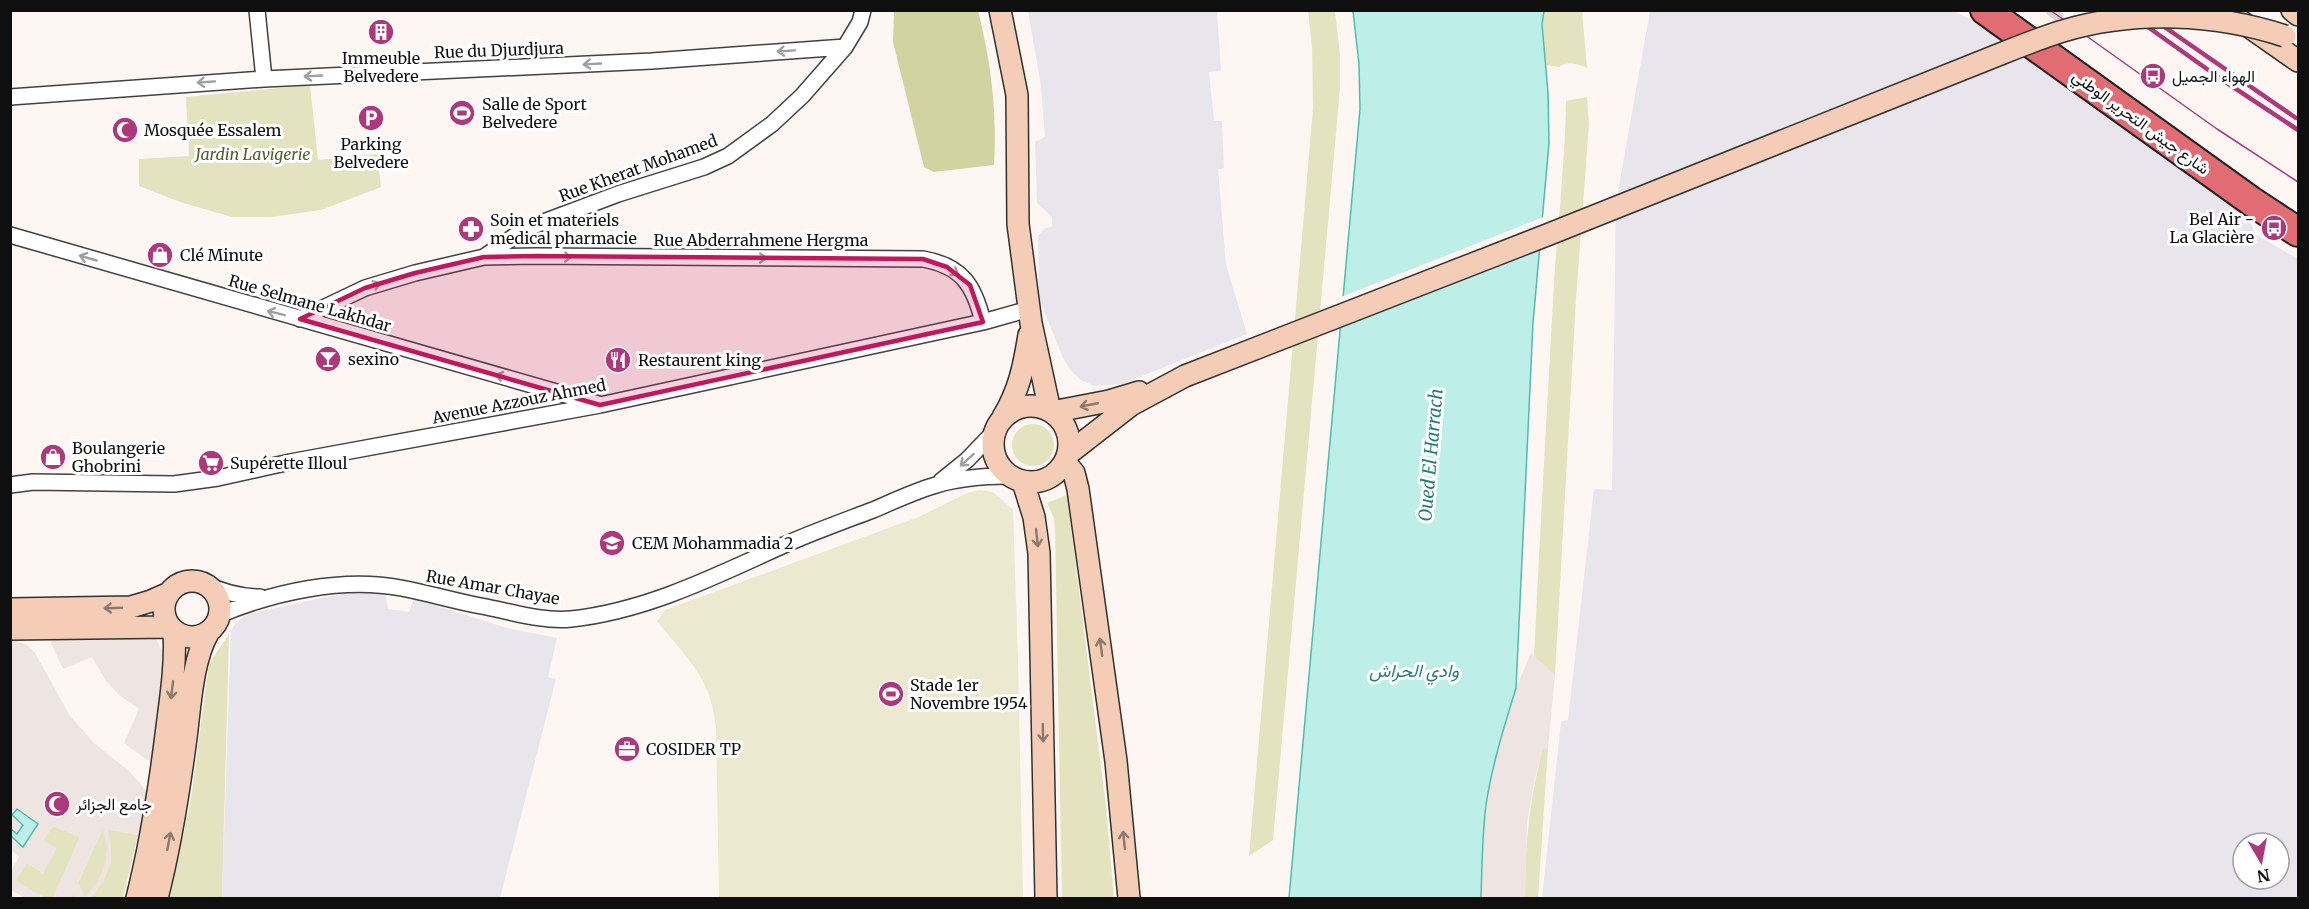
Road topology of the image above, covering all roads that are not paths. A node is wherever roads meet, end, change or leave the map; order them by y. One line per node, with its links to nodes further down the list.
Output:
1 (257, 10): 12 (street)
2 (863, 10): 10 (street, Rue Kherat Mohamed)
3 (1000, 10): 18 (main road)
4 (1985, 10): 15 (highway, شارع جيش التحرير الوطني)
5 (2015, 10): 14 (highway, شارع جيش التحرير الوطني)
6 (2225, 10): 11 (main road)
7 (2292, 10): 8 (main road)
8 (2298, 15)
9 (2292, 39): 21 (main road, bridge)
10 (845, 47): 12 (street, Rue du Djurdjura, one-way to 12); 17 (street, Rue Kherat Mohamed)
11 (2298, 61)
12 (264, 79): 13 (street, Rue du Djurdjura, one-way to 13)
13 (10, 97)
14 (2298, 210)
15 (2298, 232)
16 (10, 235): 19 (street, Rue Selmane Lakhdar, one-way to 16)
17 (484, 257): 19 (street, Rue Abderrahmene Hergma, one-way to 17); 20 (street, Rue Abderrahmene Hergma, one-way to 20)
18 (1030, 316): 20 (street, Avenue Azzouz Ahmed); 23 (main road); 24 (main road)
19 (300, 319): 22 (street, Rue Selmane Lakhdar, one-way to 19)
20 (983, 321): 22 (street, Avenue Azzouz Ahmed)
21 (1185, 376): 23 (main road, one-way to 23); 25 (main road)
22 (600, 405): 27 (street, Avenue Azzouz Ahmed)
23 (1051, 411): 24 (main road); 25 (main road)
24 (999, 425): 26 (main road); 28 (street, Rue Amar Chayae, one-way to 28)
25 (1066, 458): 26 (main road); 40 (main road, one-way to 25)
26 (1016, 479): 28 (street, Rue Amar Chayae); 39 (main road, one-way to 39)
27 (10, 485)
28 (936, 485): 31 (street, Rue Amar Chayae)
29 (203, 584): 30 (main road); 31 (street, Rue Amar Chayae); 33 (main road)
30 (169, 593): 32 (main road, one-way to 32); 35 (main road)
31 (272, 597): 33 (street, Rue Amar Chayae)
32 (10, 609)
33 (219, 615): 36 (main road)
34 (10, 629): 35 (main road)
35 (171, 629): 36 (main road); 37 (main road, one-way to 37)
36 (208, 633): 38 (main road, one-way to 36)
37 (137, 898)
38 (157, 898)
39 (1046, 898)
40 (1130, 898)

